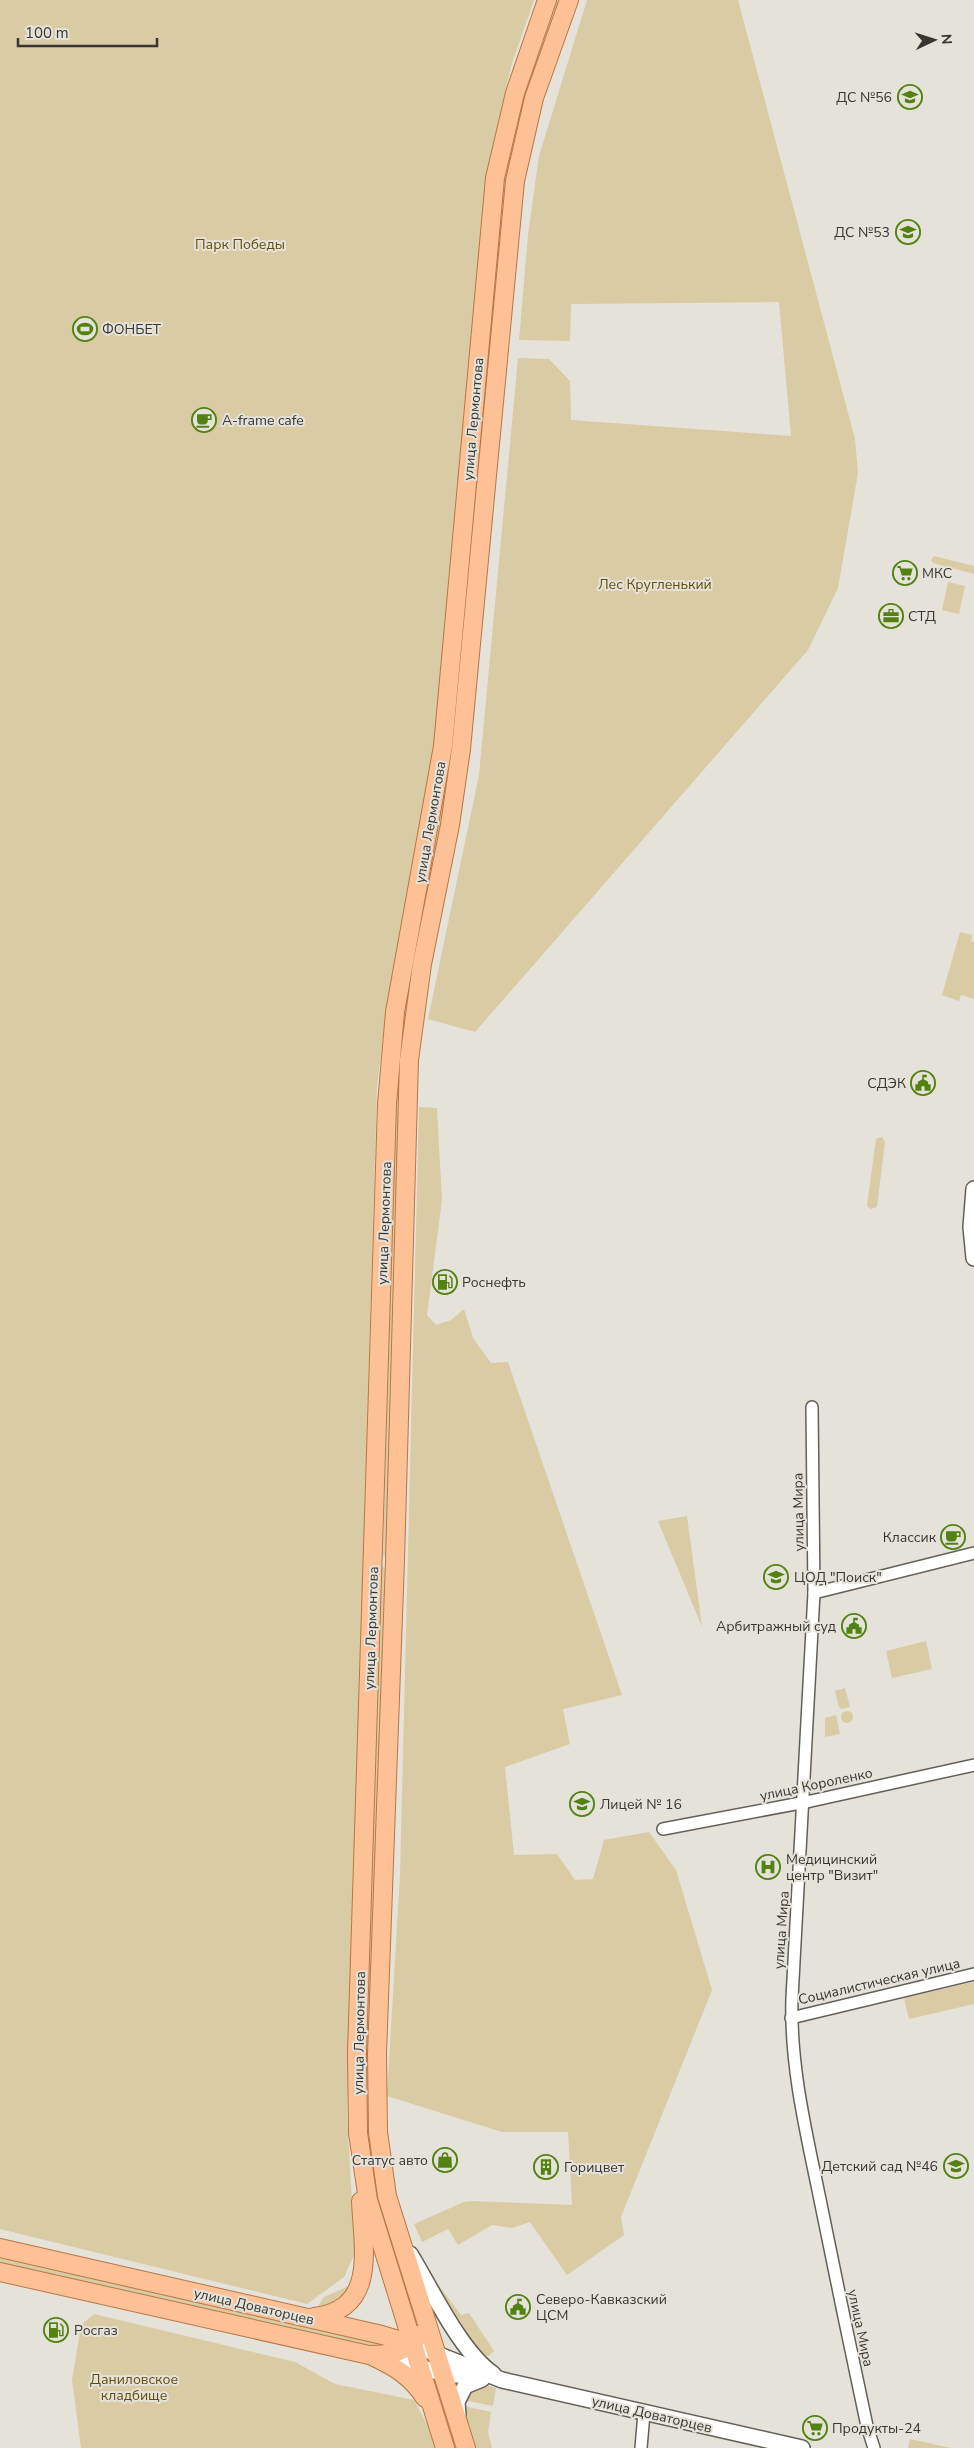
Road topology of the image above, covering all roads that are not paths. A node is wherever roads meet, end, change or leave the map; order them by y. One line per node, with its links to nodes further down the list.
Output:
1 (547, 0): 3 (main road, улица Лермонтова)
2 (569, 0): 4 (main road, улица Лермонтова)
3 (443, 746): 4 (main road); 10 (main road, улица Лермонтова)
4 (461, 749): 9 (main road, улица Лермонтова)
5 (974, 1189): 6 (main road)
6 (974, 1258)
7 (812, 1407): 11 (street, улица Мира)
8 (974, 1553): 11 (street)
9 (395, 1561): 10 (main road); 18 (main road, улица Лермонтова)
10 (374, 1562): 17 (main road, улица Лермонтова)
11 (814, 1593): 13 (street, улица Мира)
12 (974, 1765): 13 (street, улица Короленко)
13 (804, 1801): 14 (street, улица Короленко); 16 (street, улица Мира)
14 (663, 1829)
15 (974, 1974): 16 (street, Социалистическая улица)
16 (791, 2018): 37 (street, улица Мира)
17 (358, 2133): 22 (main road); 23 (main road, улица Лермонтова)
18 (398, 2235): 21 (main road, улица Лермонтова); 29 (main road, улица Лермонтова)
19 (0, 2248): 22 (main road, улица Доваторцев)
20 (0, 2272): 25 (main road, улица Доваторцев)
21 (422, 2310): 23 (main road); 24 (main road, улица Лермонтова)
22 (297, 2316): 23 (main road, улица Доваторцев)
23 (412, 2344): 24 (main road, улица Доваторцев); 25 (main road); 26 (main road, улица Лермонтова)
24 (435, 2352): 27 (main road, улица Лермонтова); 29 (main road, улица Доваторцев)
25 (369, 2355): 26 (main road, улица Доваторцев); 31 (main road)
26 (420, 2368): 27 (main road, улица Доваторцев); 31 (main road, улица Лермонтова)
27 (442, 2373): 28 (main road, улица Доваторцев); 32 (main road, улица Лермонтова)
28 (483, 2379): 29 (main road, улица Доваторцев); 32 (main road)
29 (502, 2380): 30 (main road, улица Доваторцев)
30 (644, 2413): 35 (street); 36 (main road, улица Доваторцев)
31 (438, 2424): 33 (main road, улица Лермонтова)
32 (458, 2424): 34 (main road, улица Лермонтова)
33 (445, 2448)
34 (466, 2448)
35 (641, 2448)
36 (802, 2448)
37 (874, 2448)

